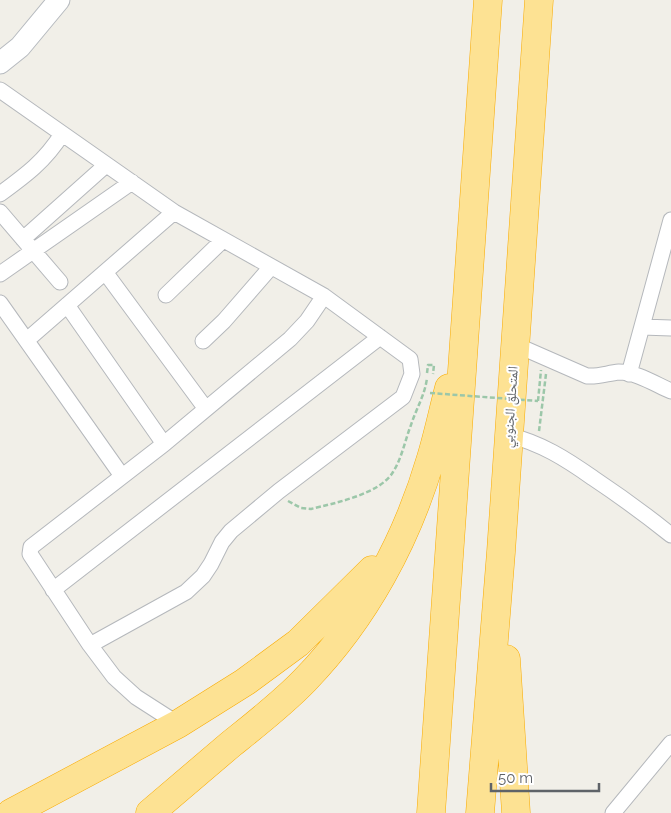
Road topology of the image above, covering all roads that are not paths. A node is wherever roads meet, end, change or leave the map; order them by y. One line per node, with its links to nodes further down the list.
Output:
1 (59, 0): 4 (street)
2 (488, 0): 24 (highway)
3 (539, 0): 30 (highway, المتحلق الجنوبي)
4 (0, 63)
5 (0, 90): 6 (street)
6 (62, 134): 7 (street); 9 (street)
7 (106, 165): 8 (street); 13 (street)
8 (132, 182): 11 (street); 15 (street)
9 (0, 194)
10 (0, 212): 13 (street)
11 (174, 212): 14 (street); 17 (street)
12 (671, 220): 25 (street)
13 (23, 239): 15 (street)
14 (223, 240): 16 (street); 20 (street)
15 (34, 252): 18 (street); 19 (street)
16 (271, 267): 21 (street); 29 (street)
17 (105, 272): 23 (street); 33 (street)
18 (0, 274)
19 (60, 282)
20 (166, 295)
21 (324, 296): 27 (street); 33 (street)
22 (0, 303): 28 (street)
23 (67, 305): 28 (street); 35 (street)
24 (466, 316): 38 (highway); 47 (highway)
25 (642, 327): 26 (street); 31 (street)
26 (671, 328)
27 (380, 337): 40 (street); 41 (street)
28 (27, 340): 36 (street)
29 (203, 341)
30 (514, 344): 31 (street); 34 (highway, المتحلق الجنوبي)
31 (629, 374): 32 (street)
32 (671, 391)
33 (206, 409): 35 (street)
34 (508, 434): 37 (street); 39 (highway, المتحلق الجنوبي)
35 (164, 444): 36 (street)
36 (122, 476): 40 (street)
37 (671, 535)
38 (401, 540): 42 (highway); 46 (highway)
39 (501, 552): 44 (highway); 48 (highway, المتحلق الجنوبي)
40 (53, 590): 41 (street)
41 (90, 645): 42 (street)
42 (178, 724): 45 (highway)
43 (671, 743): 50 (street)
44 (515, 800): 49 (street)
45 (12, 813)
46 (150, 813)
47 (432, 813)
48 (480, 813)
49 (525, 813)
50 (614, 813)

